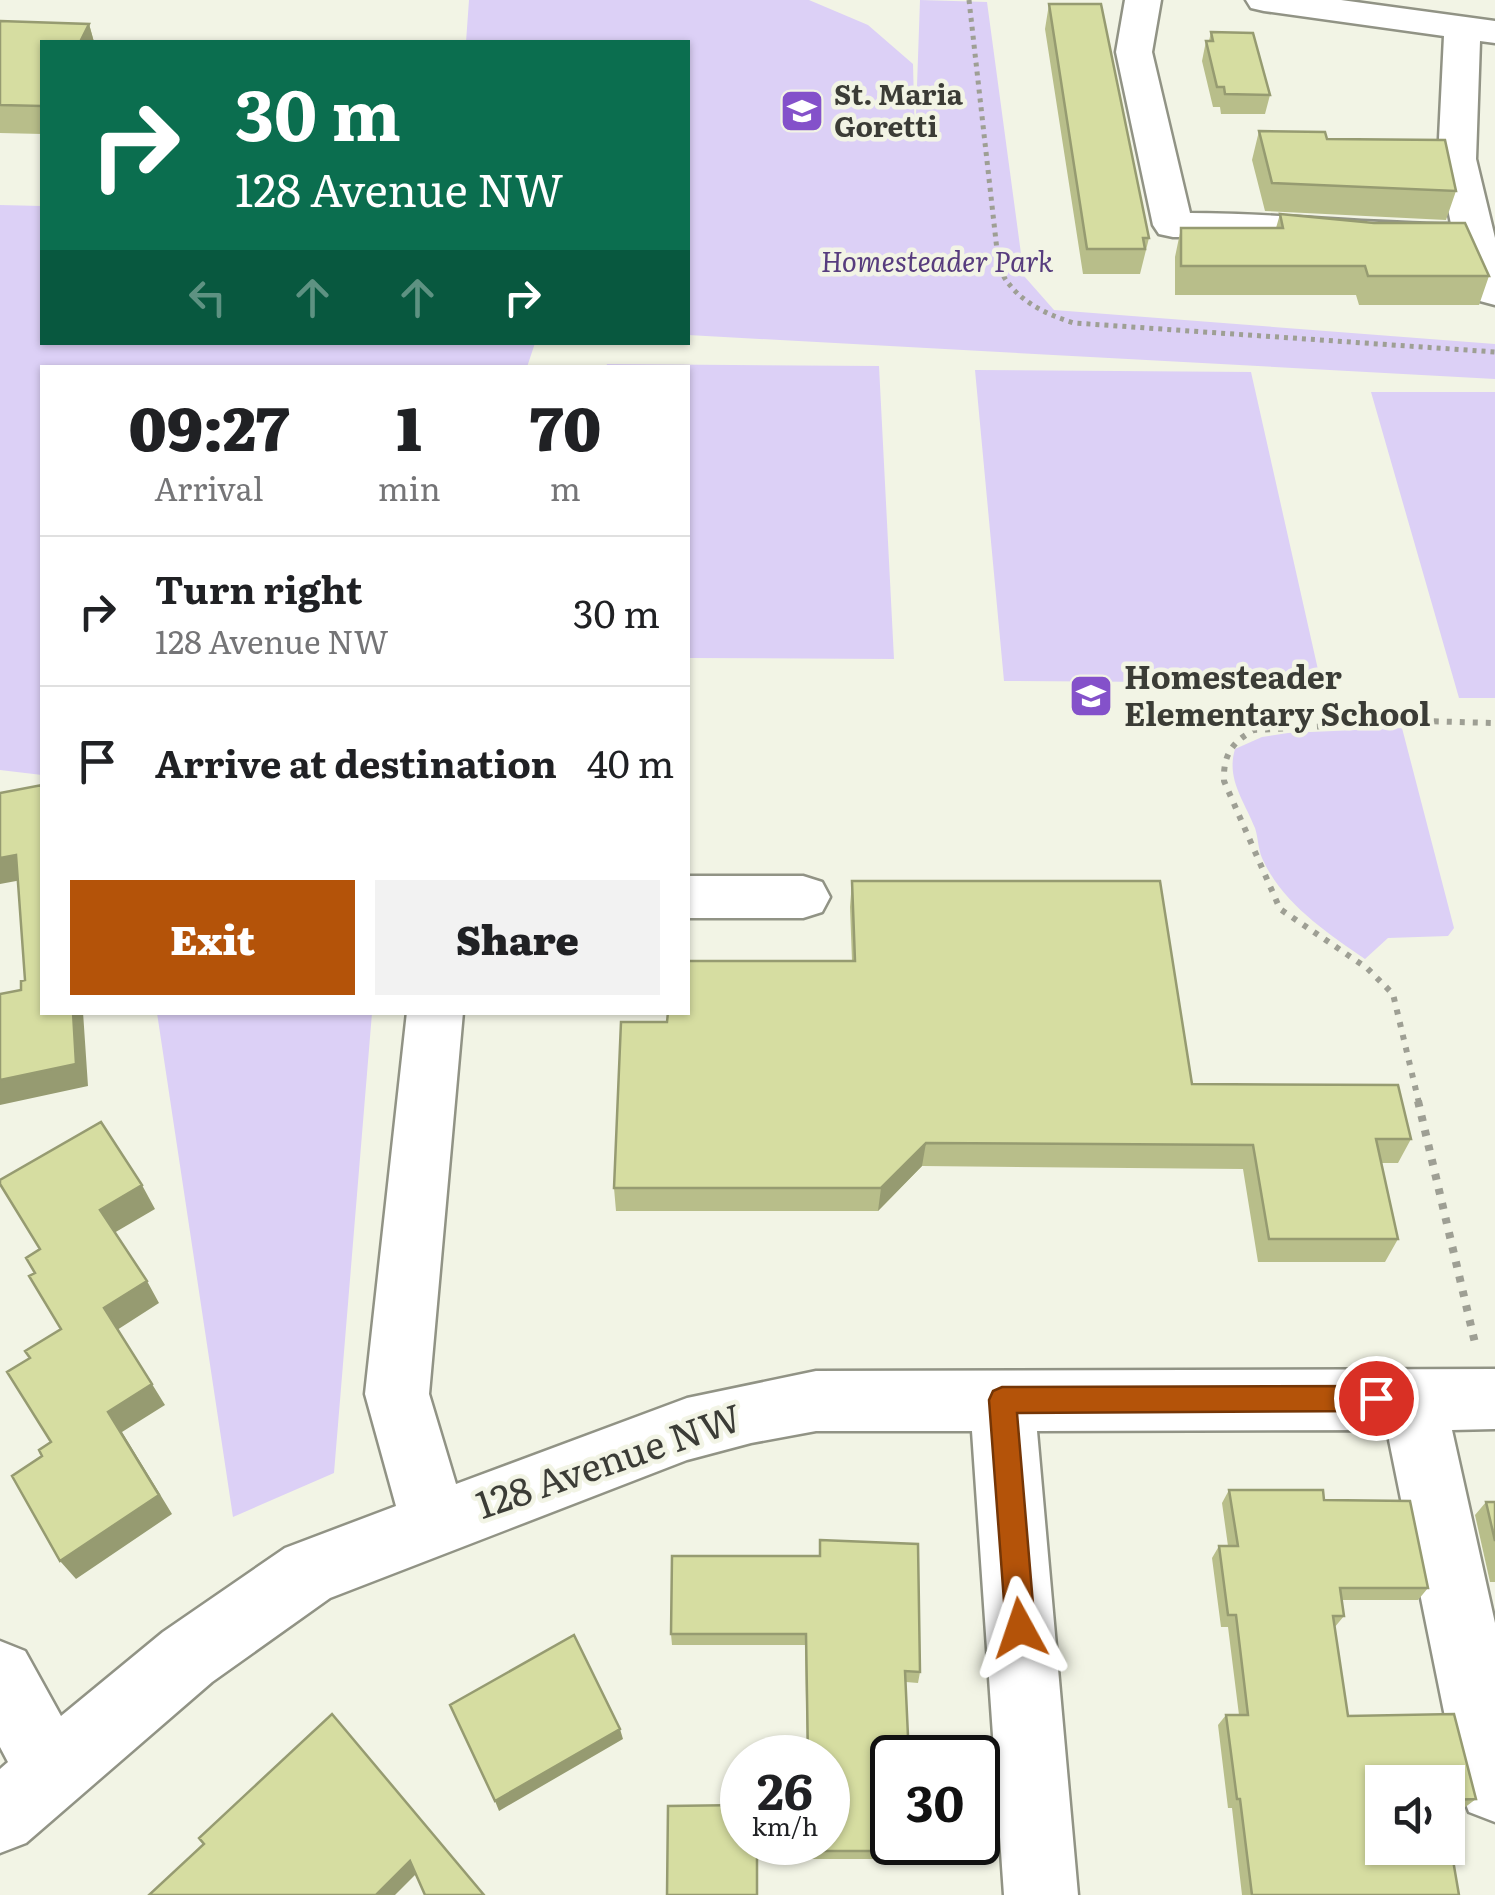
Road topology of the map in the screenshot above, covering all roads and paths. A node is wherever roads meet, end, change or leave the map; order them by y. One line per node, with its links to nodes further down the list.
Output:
1 (968, 0): 7 (path)
2 (1143, 0): 5 (street)
3 (1264, 0): 4 (street)
4 (1479, 30): 5 (street)
5 (1474, 236): 6 (street)
6 (1495, 292)
7 (1495, 352)
8 (1495, 723): 12 (path)
9 (690, 897): 10 (street)
10 (803, 898)
11 (435, 1015): 15 (street)
12 (1486, 1374): 13 (street, 128 Avenue NW)
13 (1413, 1398): 14 (street, 128 Avenue NW); 18 (street)
14 (1002, 1400): 15 (street, 128 Avenue NW); 20 (street)
15 (435, 1524): 17 (street, 128 Avenue NW)
16 (0, 1676): 17 (street)
17 (52, 1772): 19 (street, 128 Avenue NW)
18 (1495, 1786)
19 (0, 1817)
20 (1041, 1895)

